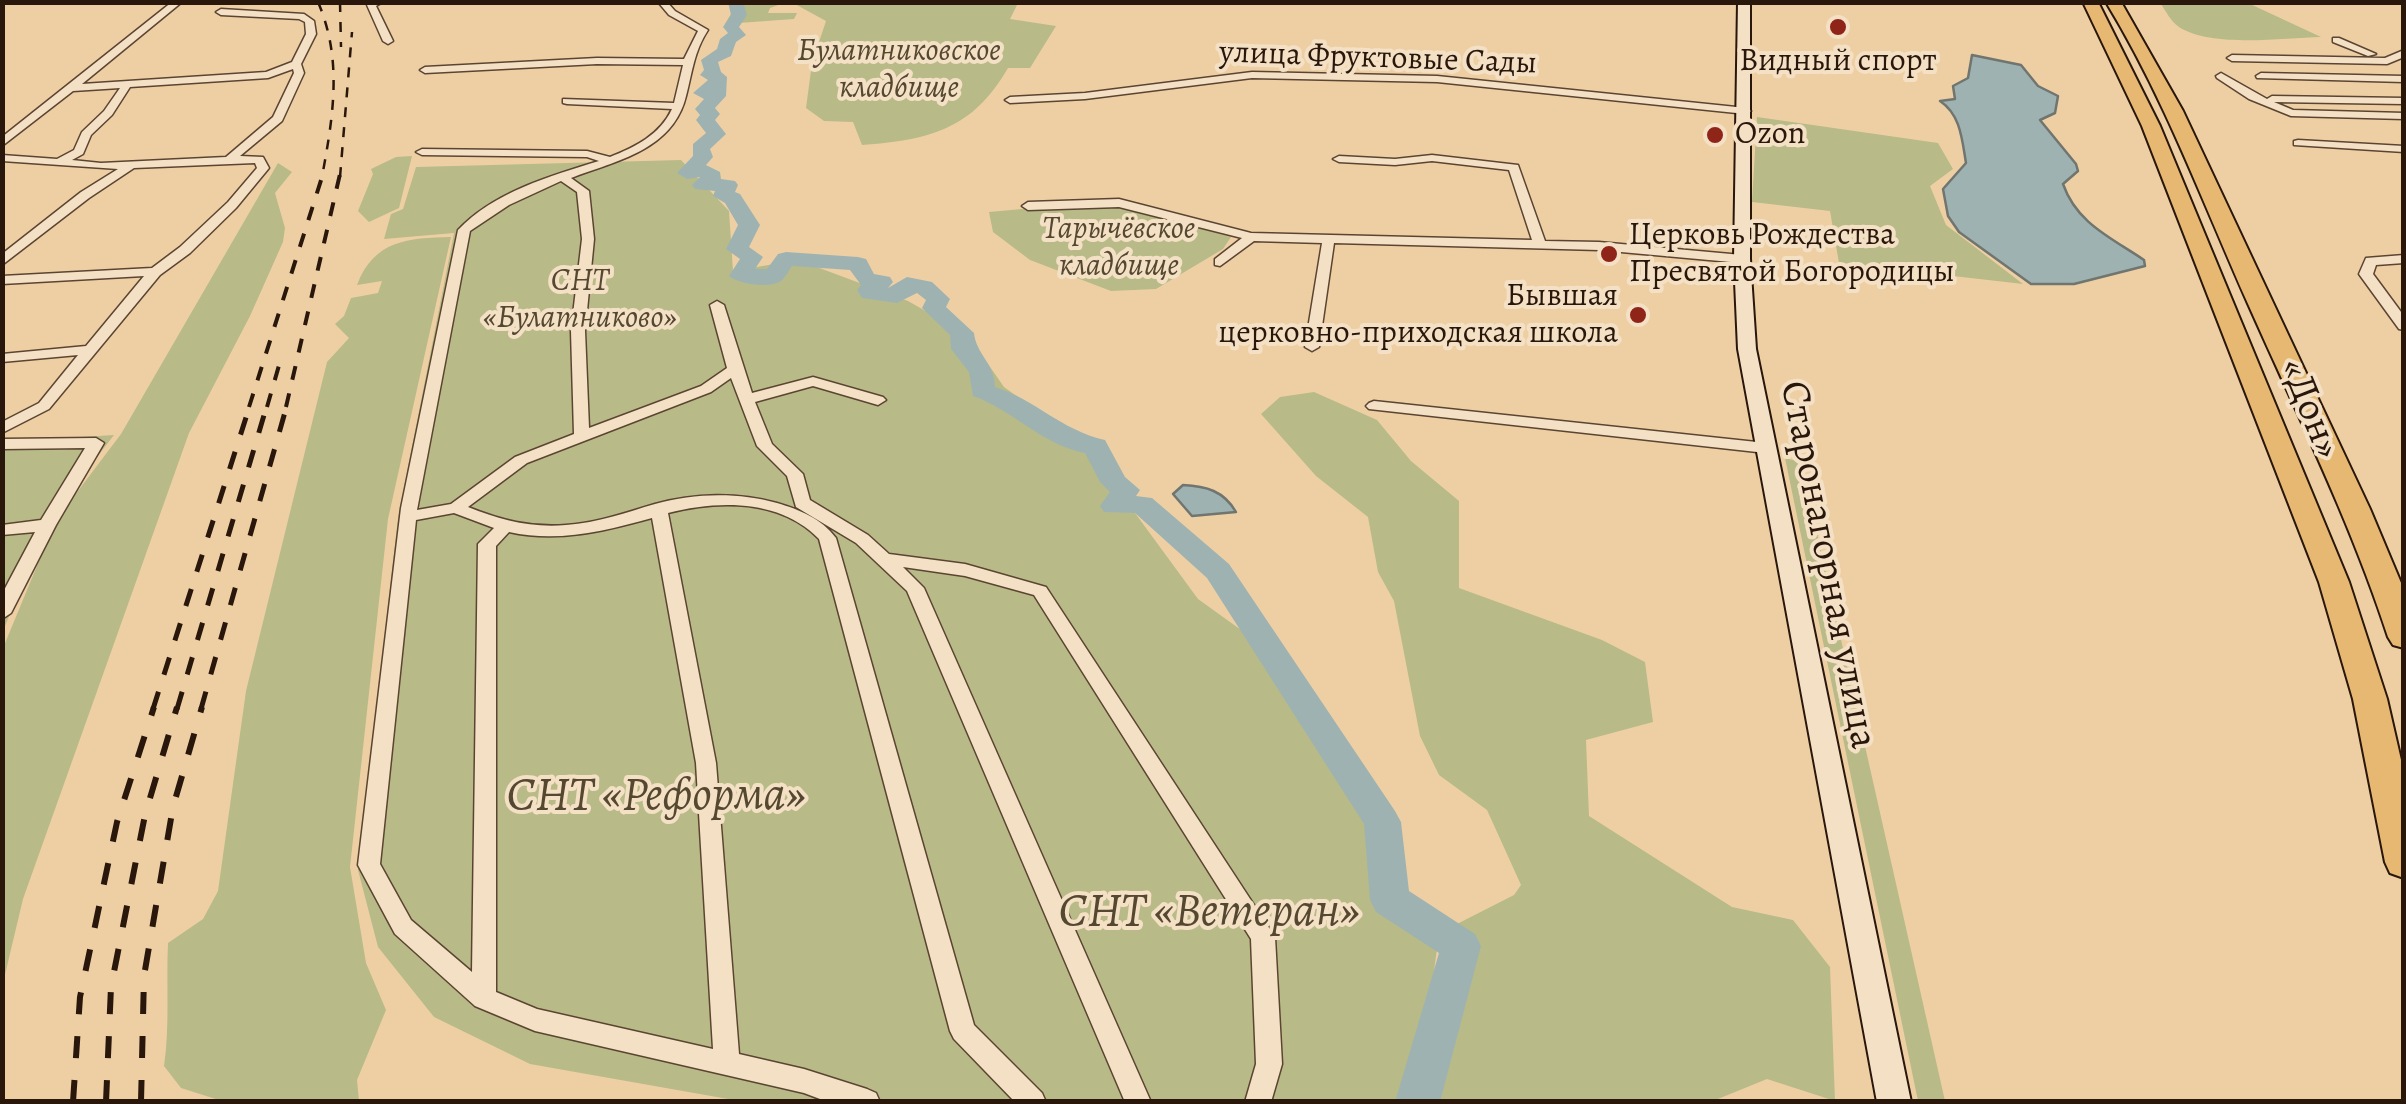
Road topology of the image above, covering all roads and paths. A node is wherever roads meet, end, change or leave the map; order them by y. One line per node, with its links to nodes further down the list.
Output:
1 (178, 2): 21 (street)
2 (379, 2): 9 (street)
3 (662, 2): 13 (street)
4 (1744, 2): 27 (main road, Старонагорная улица)
5 (2090, 2): 72 (highway, «Дон»)
6 (2113, 2): 71 (highway, «Дон»)
7 (221, 12): 14 (street)
8 (2336, 40): 12 (street)
9 (388, 41)
10 (2404, 53): 12 (street)
11 (2232, 58): 12 (street)
12 (2388, 61): 15 (street)
13 (686, 62): 16 (street); 26 (street)
14 (296, 64): 20 (street); 34 (street)
15 (2404, 67)
16 (425, 70)
17 (2221, 76): 28 (street)
18 (2261, 76): 19 (street)
19 (2404, 79)
20 (128, 84): 21 (street); 37 (street)
21 (71, 88): 29 (street)
22 (2272, 99): 25 (street)
23 (1010, 100): 27 (street, улица Фруктовые Сады)
24 (567, 101): 26 (street)
25 (2404, 101)
26 (678, 106): 36 (street)
27 (1746, 111): 44 (main road, Старонагорная улица)
28 (2404, 116)
29 (2, 143)
30 (2298, 143): 31 (street)
31 (2404, 148)
32 (422, 152): 36 (street)
33 (2, 158): 37 (street)
34 (230, 159): 38 (street); 48 (street)
35 (1338, 159): 43 (street)
36 (610, 160): 39 (street)
37 (58, 163): 38 (street)
38 (130, 166): 46 (street)
39 (562, 178): 60 (street); 65 (street)
40 (1028, 206): 41 (street)
41 (1251, 237): 42 (street); 47 (street)
42 (1328, 242): 43 (street); 52 (street)
43 (1540, 245): 44 (street)
44 (1742, 259): 62 (main road, Старонагорная улица)
45 (2404, 259): 51 (street)
46 (2, 261)
47 (1220, 262)
48 (155, 272): 49 (street); 53 (street)
49 (2, 280)
50 (717, 304): 55 (street)
51 (2404, 326)
52 (1312, 347)
53 (89, 350): 54 (street); 59 (street)
54 (2, 358)
55 (734, 369): 56 (street); 60 (street)
56 (748, 399): 57 (street); 69 (street)
57 (878, 400)
58 (1374, 406): 62 (street)
59 (2, 428)
60 (582, 436): 63 (street)
61 (2, 444): 66 (street)
62 (1766, 448): 79 (main road, Старонагорная улица)
63 (456, 508): 65 (street); 67 (street)
64 (659, 508): 67 (street); 74 (street); 76 (street)
65 (410, 516): 73 (street)
66 (47, 525): 68 (street); 70 (street)
67 (503, 529): 73 (street)
68 (2, 530)
69 (888, 560): 77 (street); 78 (street)
70 (2, 612)
71 (2404, 637)
72 (2404, 862)
73 (484, 998): 74 (street)
74 (727, 1063): 75 (street)
75 (867, 1102)
76 (1034, 1102)
77 (1138, 1102)
78 (1258, 1102)
79 (1894, 1102)

